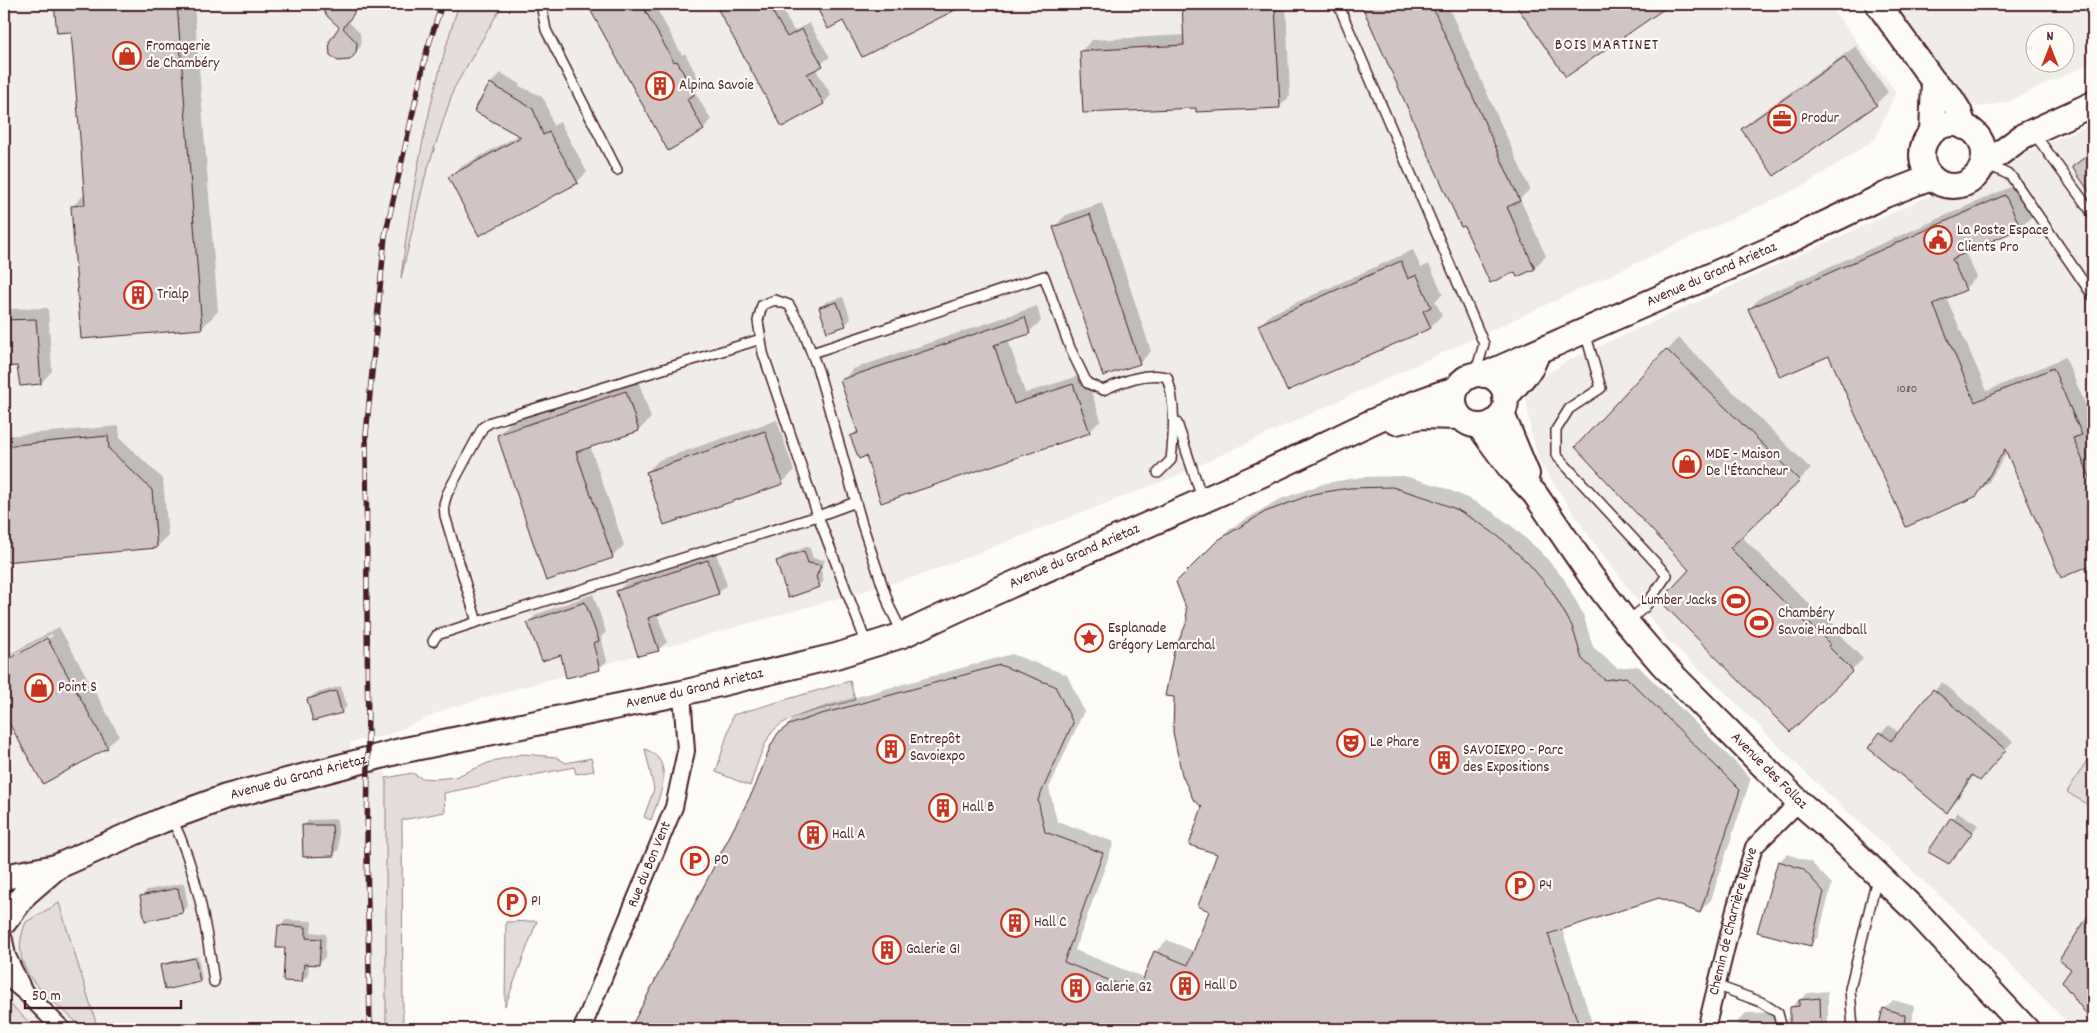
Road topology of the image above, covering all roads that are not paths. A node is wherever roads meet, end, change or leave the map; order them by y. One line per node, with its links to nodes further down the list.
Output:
1 (541, 4): 10 (lane)
2 (1338, 4): 19 (lane)
3 (1878, 4): 4 (main road)
4 (1934, 82): 6 (main road); 8 (main road)
5 (2093, 104): 7 (main road)
6 (1971, 131): 7 (main road); 8 (main road); 9 (main road)
7 (2028, 133): 9 (main road); 13 (lane)
8 (1927, 144): 11 (main road); 12 (main road, Avenue du Grand Arietaz)
9 (1983, 166): 11 (main road); 14 (lane)
10 (617, 170)
11 (1931, 177): 12 (main road, Avenue du Grand Arietaz)
12 (1885, 195): 15 (main road, Avenue du Grand Arietaz)
13 (2093, 214)
14 (2093, 296)
15 (1585, 332): 17 (main road, Avenue du Grand Arietaz); 30 (lane)
16 (761, 339): 18 (lane); 28 (lane); 29 (lane)
17 (1538, 352): 19 (main road, Avenue du Grand Arietaz); 20 (main road)
18 (812, 353): 21 (lane); 27 (lane)
19 (1471, 379): 20 (main road); 22 (main road); 23 (main road, Avenue du Grand Arietaz)
20 (1504, 406): 22 (main road); 25 (main road, Avenue des Follaz)
21 (1173, 412): 24 (lane); 26 (lane)
22 (1469, 421): 23 (main road, Avenue du Grand Arietaz); 25 (main road, Avenue des Follaz)
23 (1312, 452): 26 (main road, Avenue du Grand Arietaz)
24 (1158, 473)
25 (1535, 494): 30 (main road, Avenue des Follaz)
26 (1203, 501): 31 (main road, Avenue du Grand Arietaz)
27 (856, 502): 28 (lane); 31 (lane)
28 (818, 516): 29 (lane); 33 (lane)
29 (477, 622): 32 (lane)
30 (1627, 622): 35 (main road, Avenue des Follaz)
31 (903, 635): 33 (main road, Avenue du Grand Arietaz)
32 (433, 641)
33 (868, 647): 34 (main road, Avenue du Grand Arietaz)
34 (682, 693): 36 (main road, Avenue du Grand Arietaz); 48 (street, Rue du Bon Vent)
35 (1799, 802): 38 (main road, Avenue des Follaz); 45 (street, Chemin de Charrière Neuve)
36 (171, 817): 37 (main road, Avenue du Grand Arietaz); 44 (lane)
37 (56, 867): 39 (main road, Avenue du Grand Arietaz); 41 (main road, Avenue du Grand Arietaz)
38 (1878, 875): 51 (lane); 52 (main road, Avenue des Follaz)
39 (4, 877)
40 (4, 901): 41 (main road)
41 (4, 922)
42 (4, 940): 46 (street)
43 (4, 975): 46 (street)
44 (214, 982)
45 (1718, 986): 49 (street, Chemin de Charrière Neuve); 50 (lane)
46 (26, 993): 47 (street)
47 (62, 1029)
48 (582, 1029)
49 (1706, 1029)
50 (1782, 1029)
51 (1853, 1029)
52 (2026, 1029)

